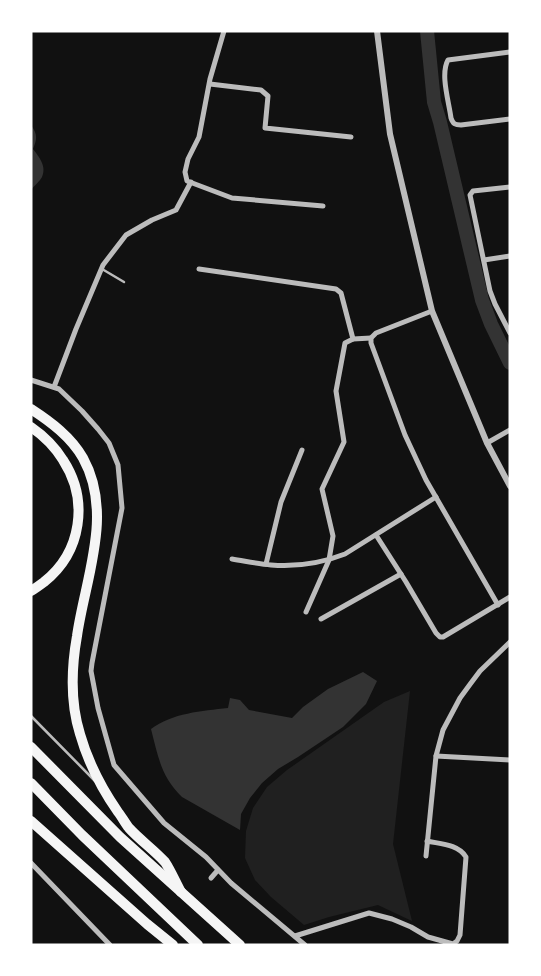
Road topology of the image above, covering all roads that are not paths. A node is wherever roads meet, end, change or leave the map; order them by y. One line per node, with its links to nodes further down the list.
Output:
1 (224, 31): 4 (street)
2 (377, 31): 15 (street)
3 (510, 52): 5 (street)
4 (210, 84): 6 (street); 7 (street)
5 (510, 118)
6 (351, 137)
7 (191, 182): 9 (street); 12 (street)
8 (510, 187): 11 (street)
9 (323, 206)
10 (510, 256): 11 (street)
11 (484, 260): 16 (street)
12 (102, 269): 14 (lane); 20 (street)
13 (198, 269): 18 (street)
14 (124, 282)
15 (432, 311): 17 (street); 24 (street)
16 (510, 333)
17 (371, 338): 18 (street); 27 (street)
18 (353, 339): 30 (street)
19 (31, 380): 20 (street)
20 (54, 387): 49 (street)
21 (31, 409): 44 (highway)
22 (31, 428): 33 (highway)
23 (510, 430): 24 (street)
24 (487, 443): 26 (street)
25 (302, 450): 31 (street)
26 (510, 486)
27 (436, 497): 28 (street); 35 (street)
28 (376, 535): 30 (street); 32 (street)
29 (232, 559): 31 (street)
30 (329, 560): 31 (street); 36 (street)
31 (266, 564)
32 (401, 574): 35 (street); 37 (street)
33 (31, 591)
34 (510, 597): 35 (street)
35 (498, 605)
36 (306, 612)
37 (321, 619)
38 (510, 642): 41 (street)
39 (31, 716): 44 (lane)
40 (31, 747): 51 (highway)
41 (436, 756): 42 (street); 46 (street)
42 (510, 760)
43 (31, 783): 55 (highway)
44 (105, 792): 51 (highway)
45 (31, 821): 54 (highway)
46 (427, 841): 47 (street); 52 (street)
47 (426, 856)
48 (31, 863): 53 (street)
49 (218, 870): 50 (street); 52 (street)
50 (211, 878)
51 (181, 892): 56 (highway)
52 (295, 936): 57 (street)
53 (110, 945)
54 (173, 945)
55 (198, 945)
56 (240, 945)
57 (305, 945)

